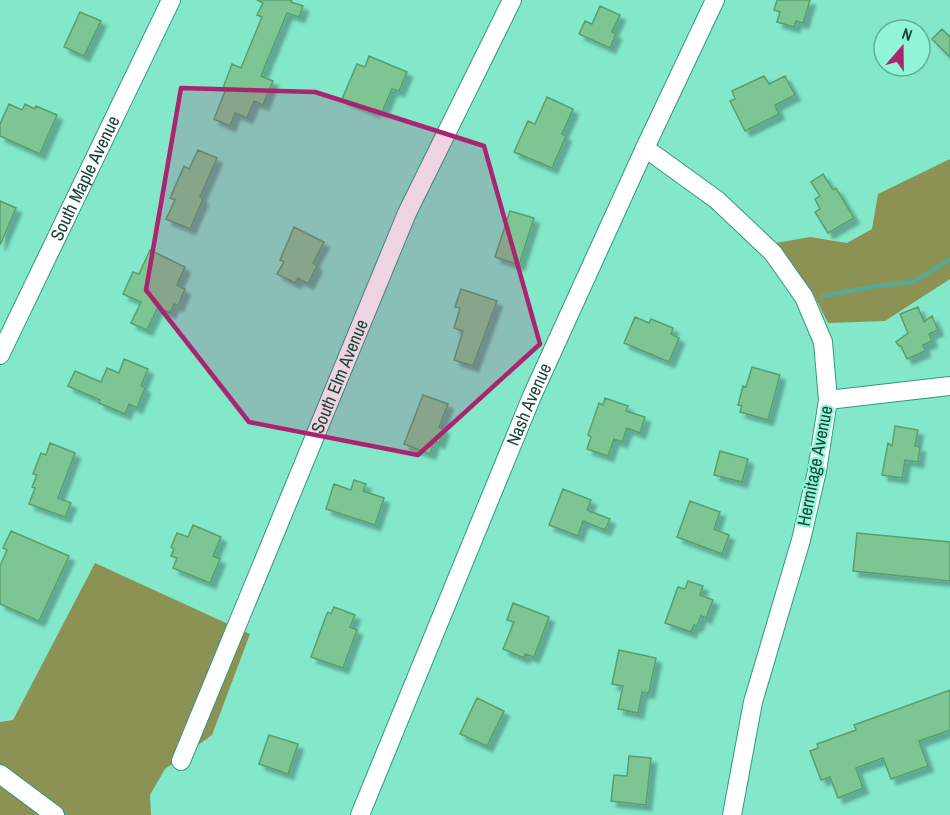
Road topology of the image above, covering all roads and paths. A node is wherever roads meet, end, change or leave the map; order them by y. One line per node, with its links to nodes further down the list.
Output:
1 (171, 0): 5 (street, South Maple Avenue)
2 (512, 0): 8 (street, South Elm Avenue)
3 (715, 0): 4 (street, Nash Avenue)
4 (645, 148): 7 (street, Hermitage Avenue); 11 (street, Nash Avenue)
5 (0, 355)
6 (950, 387): 7 (street)
7 (828, 400): 12 (street, Hermitage Avenue)
8 (181, 761)
9 (0, 774): 10 (street)
10 (55, 815)
11 (360, 815)
12 (732, 815)

